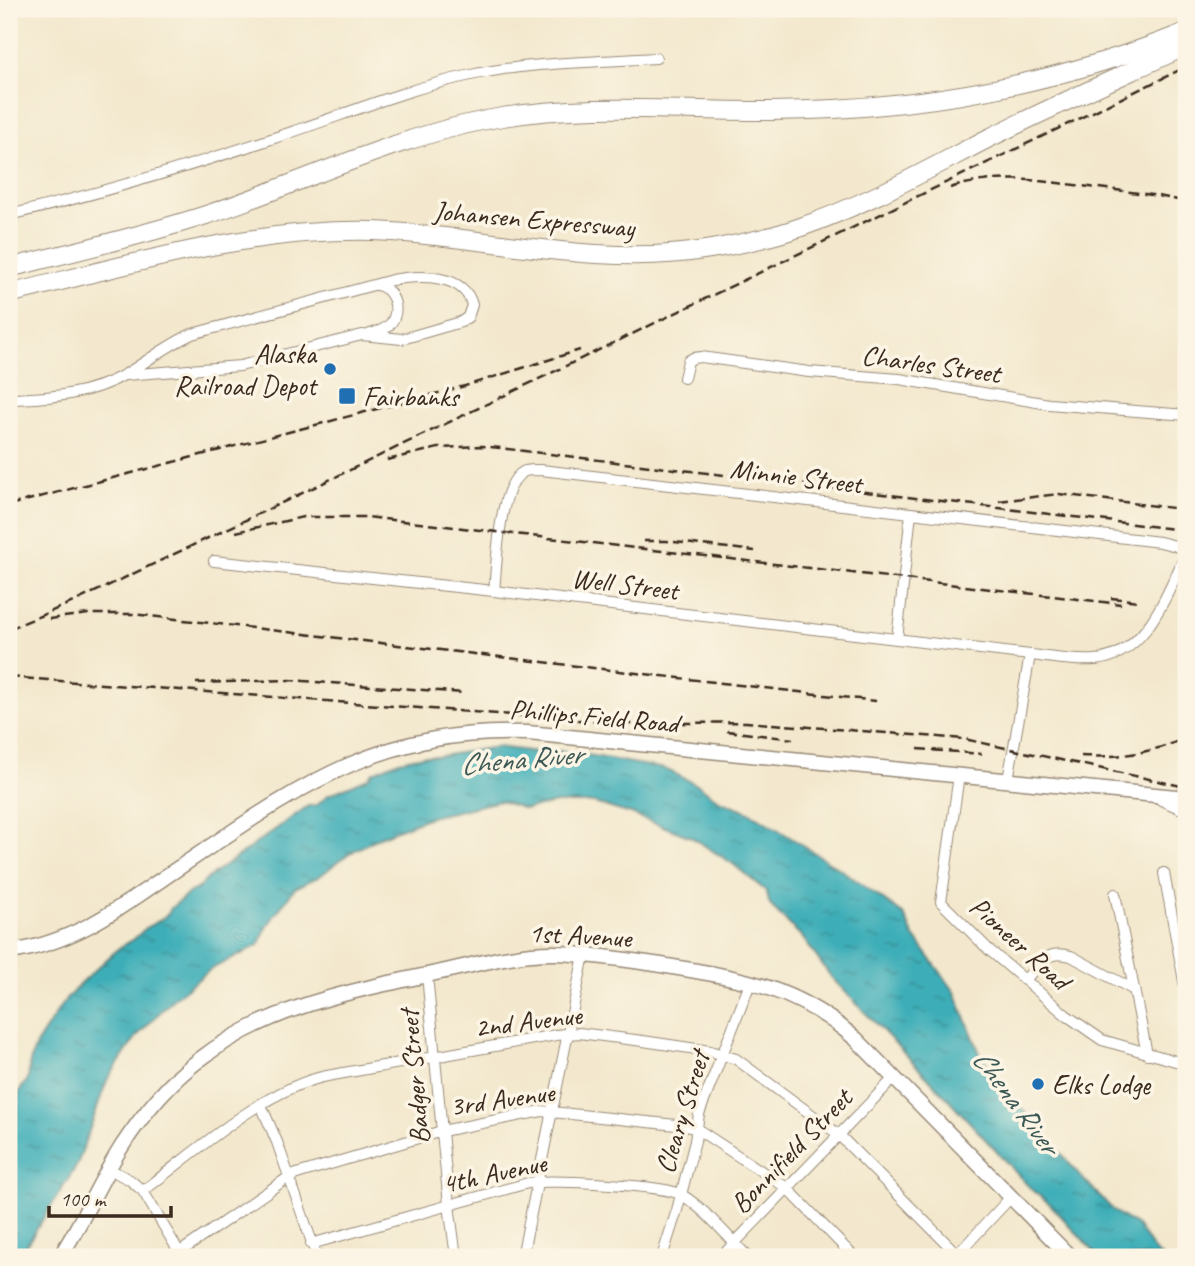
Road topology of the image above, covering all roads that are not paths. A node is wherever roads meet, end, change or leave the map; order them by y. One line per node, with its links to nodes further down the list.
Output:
1 (1186, 32): 5 (highway)
2 (1186, 46): 7 (highway, Johansen Expressway)
3 (656, 58): 4 (street)
4 (9, 215)
5 (9, 268)
6 (372, 285): 8 (street); 8 (street); 9 (street)
7 (9, 294)
8 (370, 334): 9 (street)
9 (125, 374): 11 (street)
10 (684, 378): 12 (street, Charles Street)
11 (9, 399)
12 (1186, 415)
13 (911, 513): 14 (street, Minnie Street); 16 (street, Minnie Street); 17 (street)
14 (1186, 553): 18 (street, Well Street)
15 (214, 561): 16 (street, Well Street)
16 (494, 591): 17 (street, Well Street)
17 (897, 639): 18 (street, Well Street)
18 (1030, 654): 20 (street)
19 (959, 775): 20 (street, Phillips Field Road); 26 (street, Phillips Field Road); 29 (street, Pioneer Road)
20 (1008, 780): 21 (street, Phillips Field Road)
21 (1144, 794): 22 (street, Phillips Field Road); 23 (street)
22 (1186, 797)
23 (1186, 811)
24 (1164, 873): 32 (street)
25 (1115, 894): 31 (street)
26 (9, 951)
27 (584, 955): 28 (street, 1st Avenue); 30 (street, 1st Avenue); 33 (street)
28 (427, 975): 36 (street, Badger Street); 44 (street, 1st Avenue)
29 (1025, 980): 31 (street); 34 (street, Pioneer Road)
30 (751, 981): 35 (street, Cleary Street); 38 (street, 1st Avenue)
31 (1134, 990): 34 (street)
32 (1186, 992)
33 (567, 1034): 35 (street, 2nd Avenue); 36 (street, 2nd Avenue); 40 (street)
34 (1147, 1054): 37 (street, Pioneer Road)
35 (722, 1055): 41 (street, Cleary Street); 43 (street, 2nd Avenue)
36 (434, 1058): 39 (street, 2nd Avenue); 42 (street, Badger Street)
37 (1186, 1064)
38 (894, 1078): 43 (street, Bonnifield Street); 50 (street, 1st Avenue)
39 (261, 1105): 45 (street); 48 (street, 2nd Avenue)
40 (552, 1110): 41 (street, 3rd Avenue); 42 (street, 3rd Avenue); 46 (street)
41 (697, 1129): 47 (street, 3rd Avenue); 49 (street, Cleary Street)
42 (442, 1131): 45 (street, 3rd Avenue); 51 (street, Badger Street)
43 (838, 1134): 47 (street, Bonnifield Street); 55 (street, 2nd Avenue)
44 (109, 1169): 48 (street); 56 (street, 1st Avenue)
45 (289, 1177): 53 (street); 54 (street, 3rd Avenue)
46 (538, 1181): 49 (street, 4th Avenue); 51 (street, 4th Avenue); 59 (street)
47 (787, 1188): 52 (street, Bonnifield Street); 63 (street, 3rd Avenue)
48 (143, 1192): 54 (street)
49 (681, 1194): 52 (street); 60 (street, Cleary Street)
50 (1011, 1197): 55 (street); 64 (street, 1st Avenue)
51 (449, 1205): 53 (street, 4th Avenue); 58 (street, Badger Street)
52 (734, 1243): 61 (street, Bonnifield Street); 62 (street)
53 (311, 1244): 57 (street)
54 (181, 1254)
55 (958, 1256)
56 (60, 1257)
57 (317, 1257)
58 (456, 1257)
59 (522, 1257)
60 (662, 1257)
61 (721, 1257)
62 (748, 1257)
63 (854, 1257)
64 (1070, 1257)

